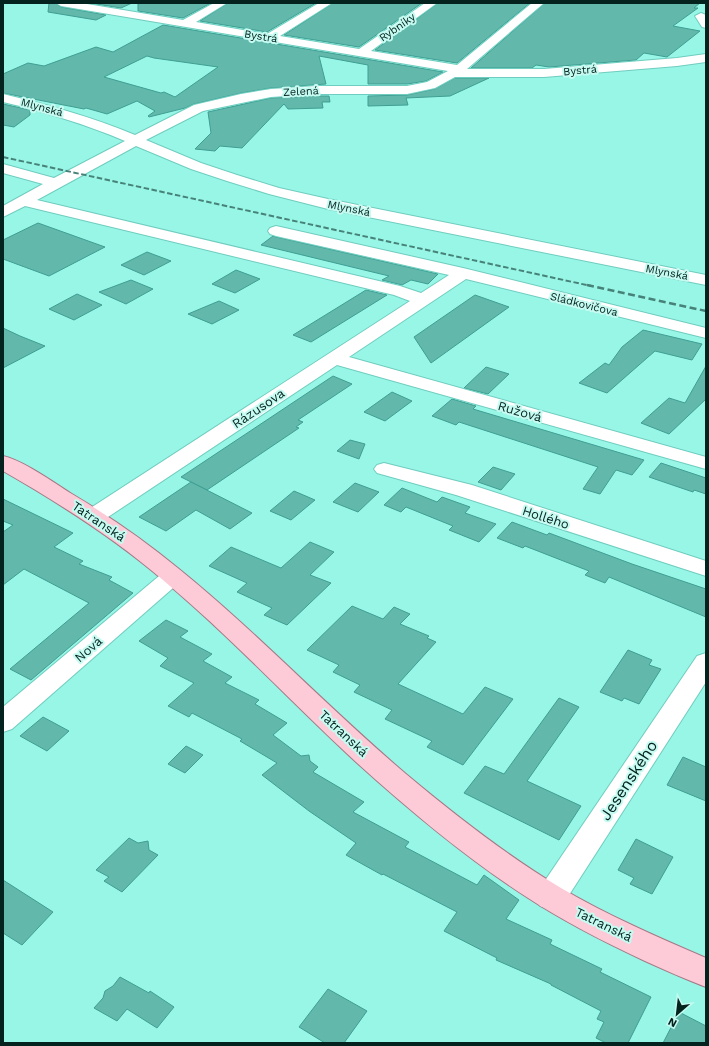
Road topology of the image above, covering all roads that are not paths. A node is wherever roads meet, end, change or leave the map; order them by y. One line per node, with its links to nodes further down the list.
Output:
1 (61, 3): 7 (street, Bystrá)
2 (114, 3): 7 (street)
3 (222, 3): 8 (street)
4 (327, 3): 9 (street)
5 (432, 3): 10 (street, Rybníky)
6 (539, 3): 12 (street, Zelená)
7 (99, 10): 8 (street, Bystrá)
8 (184, 24): 9 (street, Bystrá)
9 (270, 37): 10 (street, Bystrá)
10 (362, 52): 12 (street, Bystrá)
11 (706, 58): 12 (street, Bystrá)
12 (457, 71): 14 (street, Zelená)
13 (3, 98): 14 (street, Mlynská)
14 (136, 140): 16 (street, Zelená); 21 (street, Mlynská)
15 (3, 168): 16 (street)
16 (55, 183): 17 (street, Zelená)
17 (23, 201): 18 (street, Zelená); 22 (street)
18 (3, 212)
19 (276, 231): 20 (street, Sládkovičova)
20 (463, 273): 22 (street, Rázusova); 23 (street, Sládkovičova)
21 (706, 280)
22 (423, 300): 24 (street, Rázusova)
23 (706, 333)
24 (333, 358): 26 (street, Ružová); 28 (street, Rázusova)
25 (3, 462): 28 (main road, Tatranská)
26 (706, 463)
27 (384, 469): 29 (street, Hollého)
28 (94, 516): 30 (main road, Tatranská)
29 (706, 569)
30 (173, 576): 32 (street, Nová); 33 (main road, Tatranská)
31 (706, 662): 33 (street, Jesenského)
32 (3, 722)
33 (551, 897): 34 (main road, Tatranská)
34 (706, 973)

